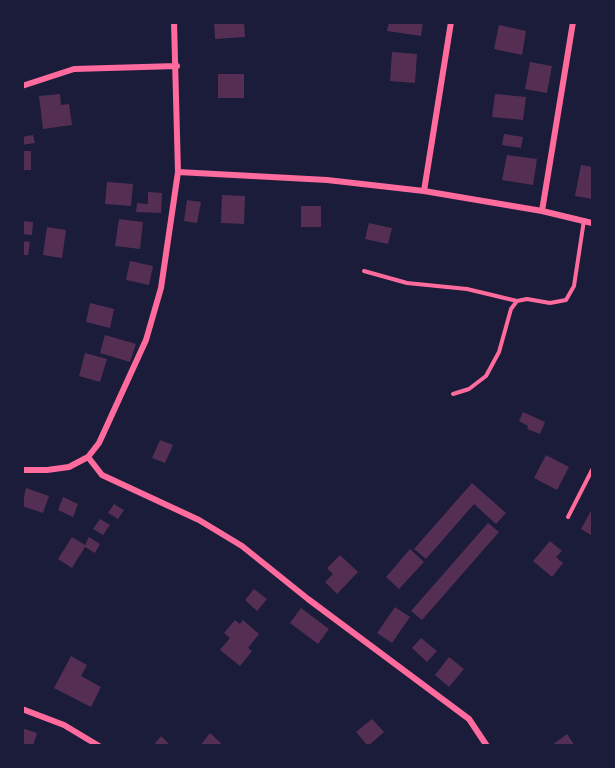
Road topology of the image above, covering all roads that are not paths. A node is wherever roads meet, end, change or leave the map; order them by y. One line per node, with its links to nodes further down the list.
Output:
1 (174, 22): 4 (street)
2 (451, 22): 7 (street)
3 (573, 22): 8 (street)
4 (177, 66): 5 (street); 6 (street)
5 (22, 86)
6 (178, 172): 7 (street); 14 (street)
7 (424, 191): 8 (street)
8 (542, 211): 9 (street)
9 (584, 220): 10 (street); 12 (lane)
10 (592, 223)
11 (364, 271): 12 (lane)
12 (517, 301): 13 (lane)
13 (453, 394)
14 (88, 457): 15 (street); 20 (street)
15 (22, 470)
16 (592, 470): 17 (lane)
17 (568, 518)
18 (22, 709): 19 (street)
19 (98, 745)
20 (487, 746)

